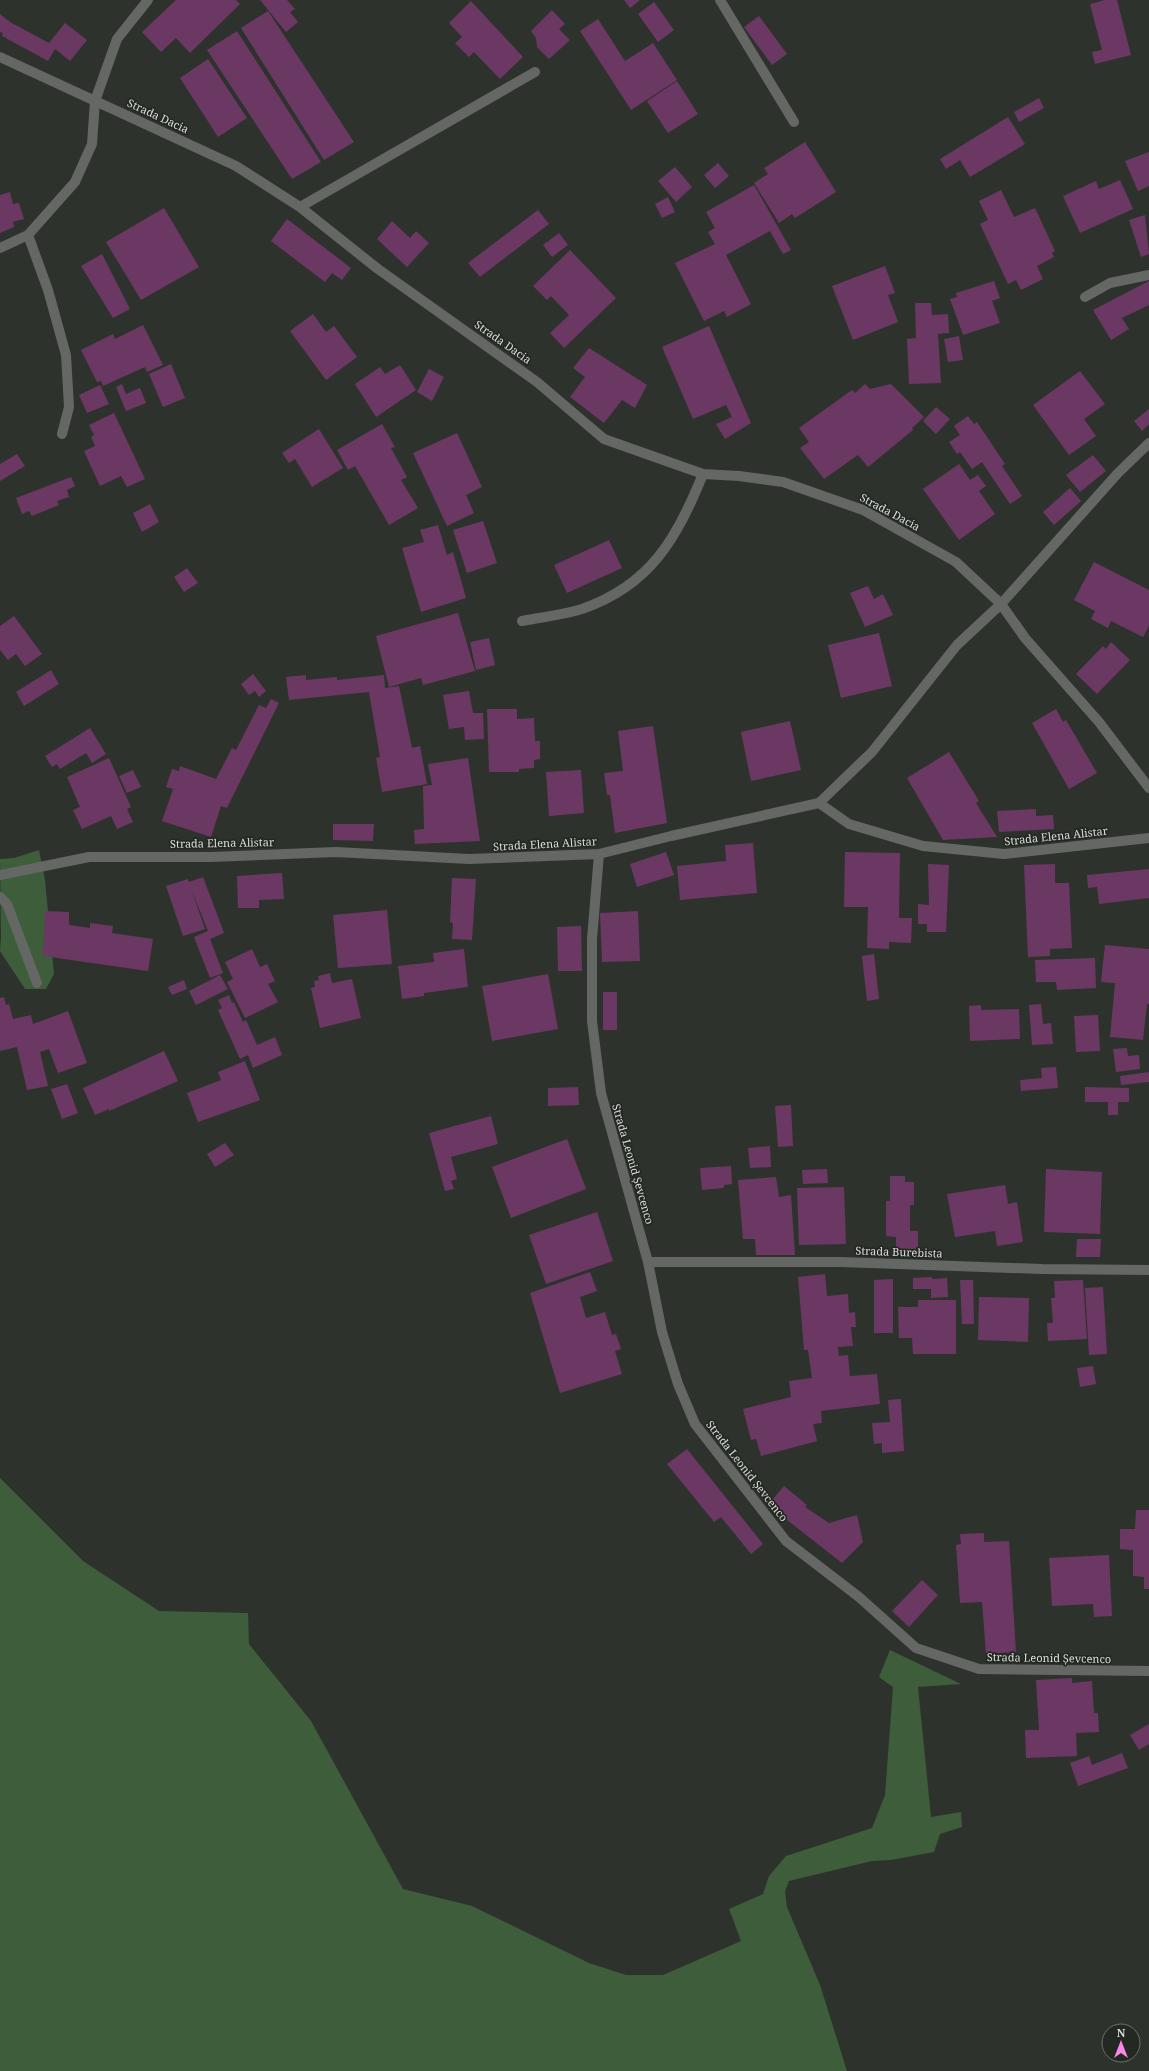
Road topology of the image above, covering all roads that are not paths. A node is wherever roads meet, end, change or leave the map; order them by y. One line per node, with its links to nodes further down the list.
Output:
1 (148, 0): 5 (street)
2 (720, 0): 6 (street)
3 (0, 57): 5 (street, Strada Dacia)
4 (535, 72): 7 (street)
5 (95, 101): 7 (street, Strada Dacia); 8 (street)
6 (794, 122)
7 (300, 207): 14 (street, Strada Dacia)
8 (28, 235): 9 (street); 12 (street)
9 (0, 248)
10 (1149, 275): 11 (street)
11 (1085, 297)
12 (62, 434)
13 (1149, 443): 15 (street)
14 (703, 474): 15 (street, Strada Dacia); 16 (street)
15 (1001, 604): 17 (street, Strada Dacia); 18 (street)
16 (522, 621)
17 (1149, 788)
18 (818, 803): 19 (street, Strada Elena Alistar); 20 (street, Strada Elena Alistar)
19 (1149, 838)
20 (598, 854): 21 (street, Strada Elena Alistar); 24 (street, Strada Leonid Șevcenco)
21 (0, 875)
22 (0, 896): 23 (street)
23 (37, 983)
24 (648, 1262): 25 (street, Strada Burebista); 26 (street, Strada Leonid Șevcenco)
25 (1149, 1270)
26 (1149, 1671)

